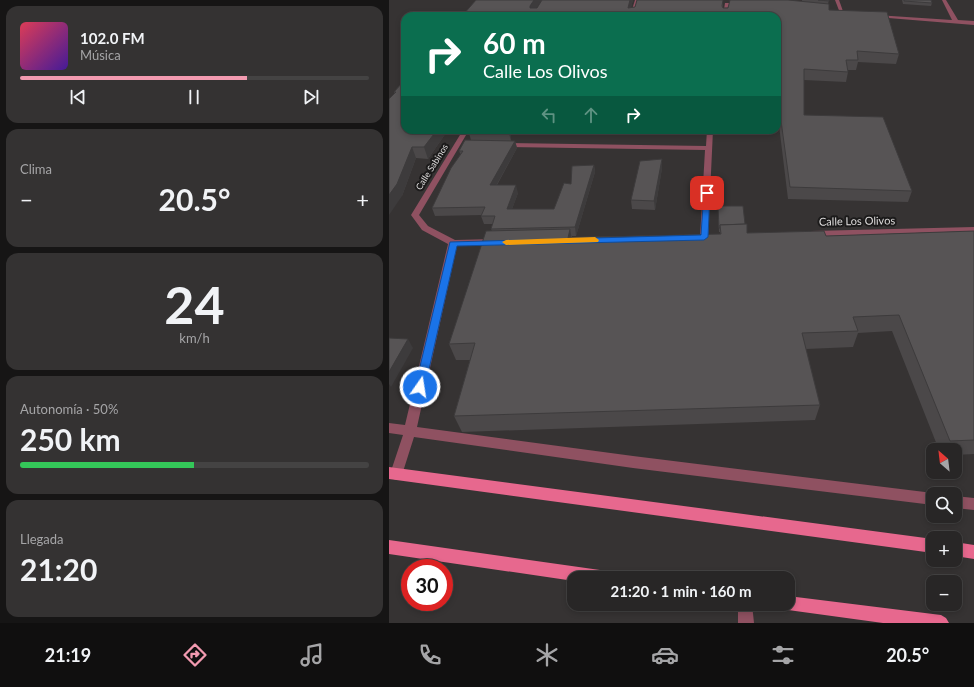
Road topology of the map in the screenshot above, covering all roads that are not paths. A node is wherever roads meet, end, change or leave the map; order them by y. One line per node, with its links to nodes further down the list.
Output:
1 (637, 0): 5 (street)
2 (837, 0): 8 (street)
3 (944, 0): 11 (street)
4 (750, 4): 6 (street)
5 (633, 12)
6 (726, 12)
7 (834, 12): 8 (street)
8 (842, 13): 9 (street)
9 (849, 14)
10 (872, 16): 11 (street)
11 (956, 22): 12 (street)
12 (974, 23)
13 (465, 134): 21 (street, Calle Sabinos)
14 (710, 134): 16 (street)
15 (497, 145): 16 (street)
16 (709, 148): 19 (street)
17 (974, 230): 18 (street, Calle Los Olivos)
18 (799, 235)
19 (704, 237)
20 (500, 242): 21 (street)
21 (453, 244): 23 (street)
22 (389, 428): 23 (street)
23 (410, 431): 24 (street); 25 (street)
24 (392, 473): 28 (main road)
25 (926, 498)
26 (962, 503): 27 (street)
27 (974, 504)
28 (926, 545)
29 (389, 547): 32 (main road)
30 (962, 550): 31 (main road)
31 (974, 552)
32 (567, 572)
33 (795, 604): 36 (main road)
34 (745, 611): 35 (street)
35 (746, 623)
36 (941, 623)

